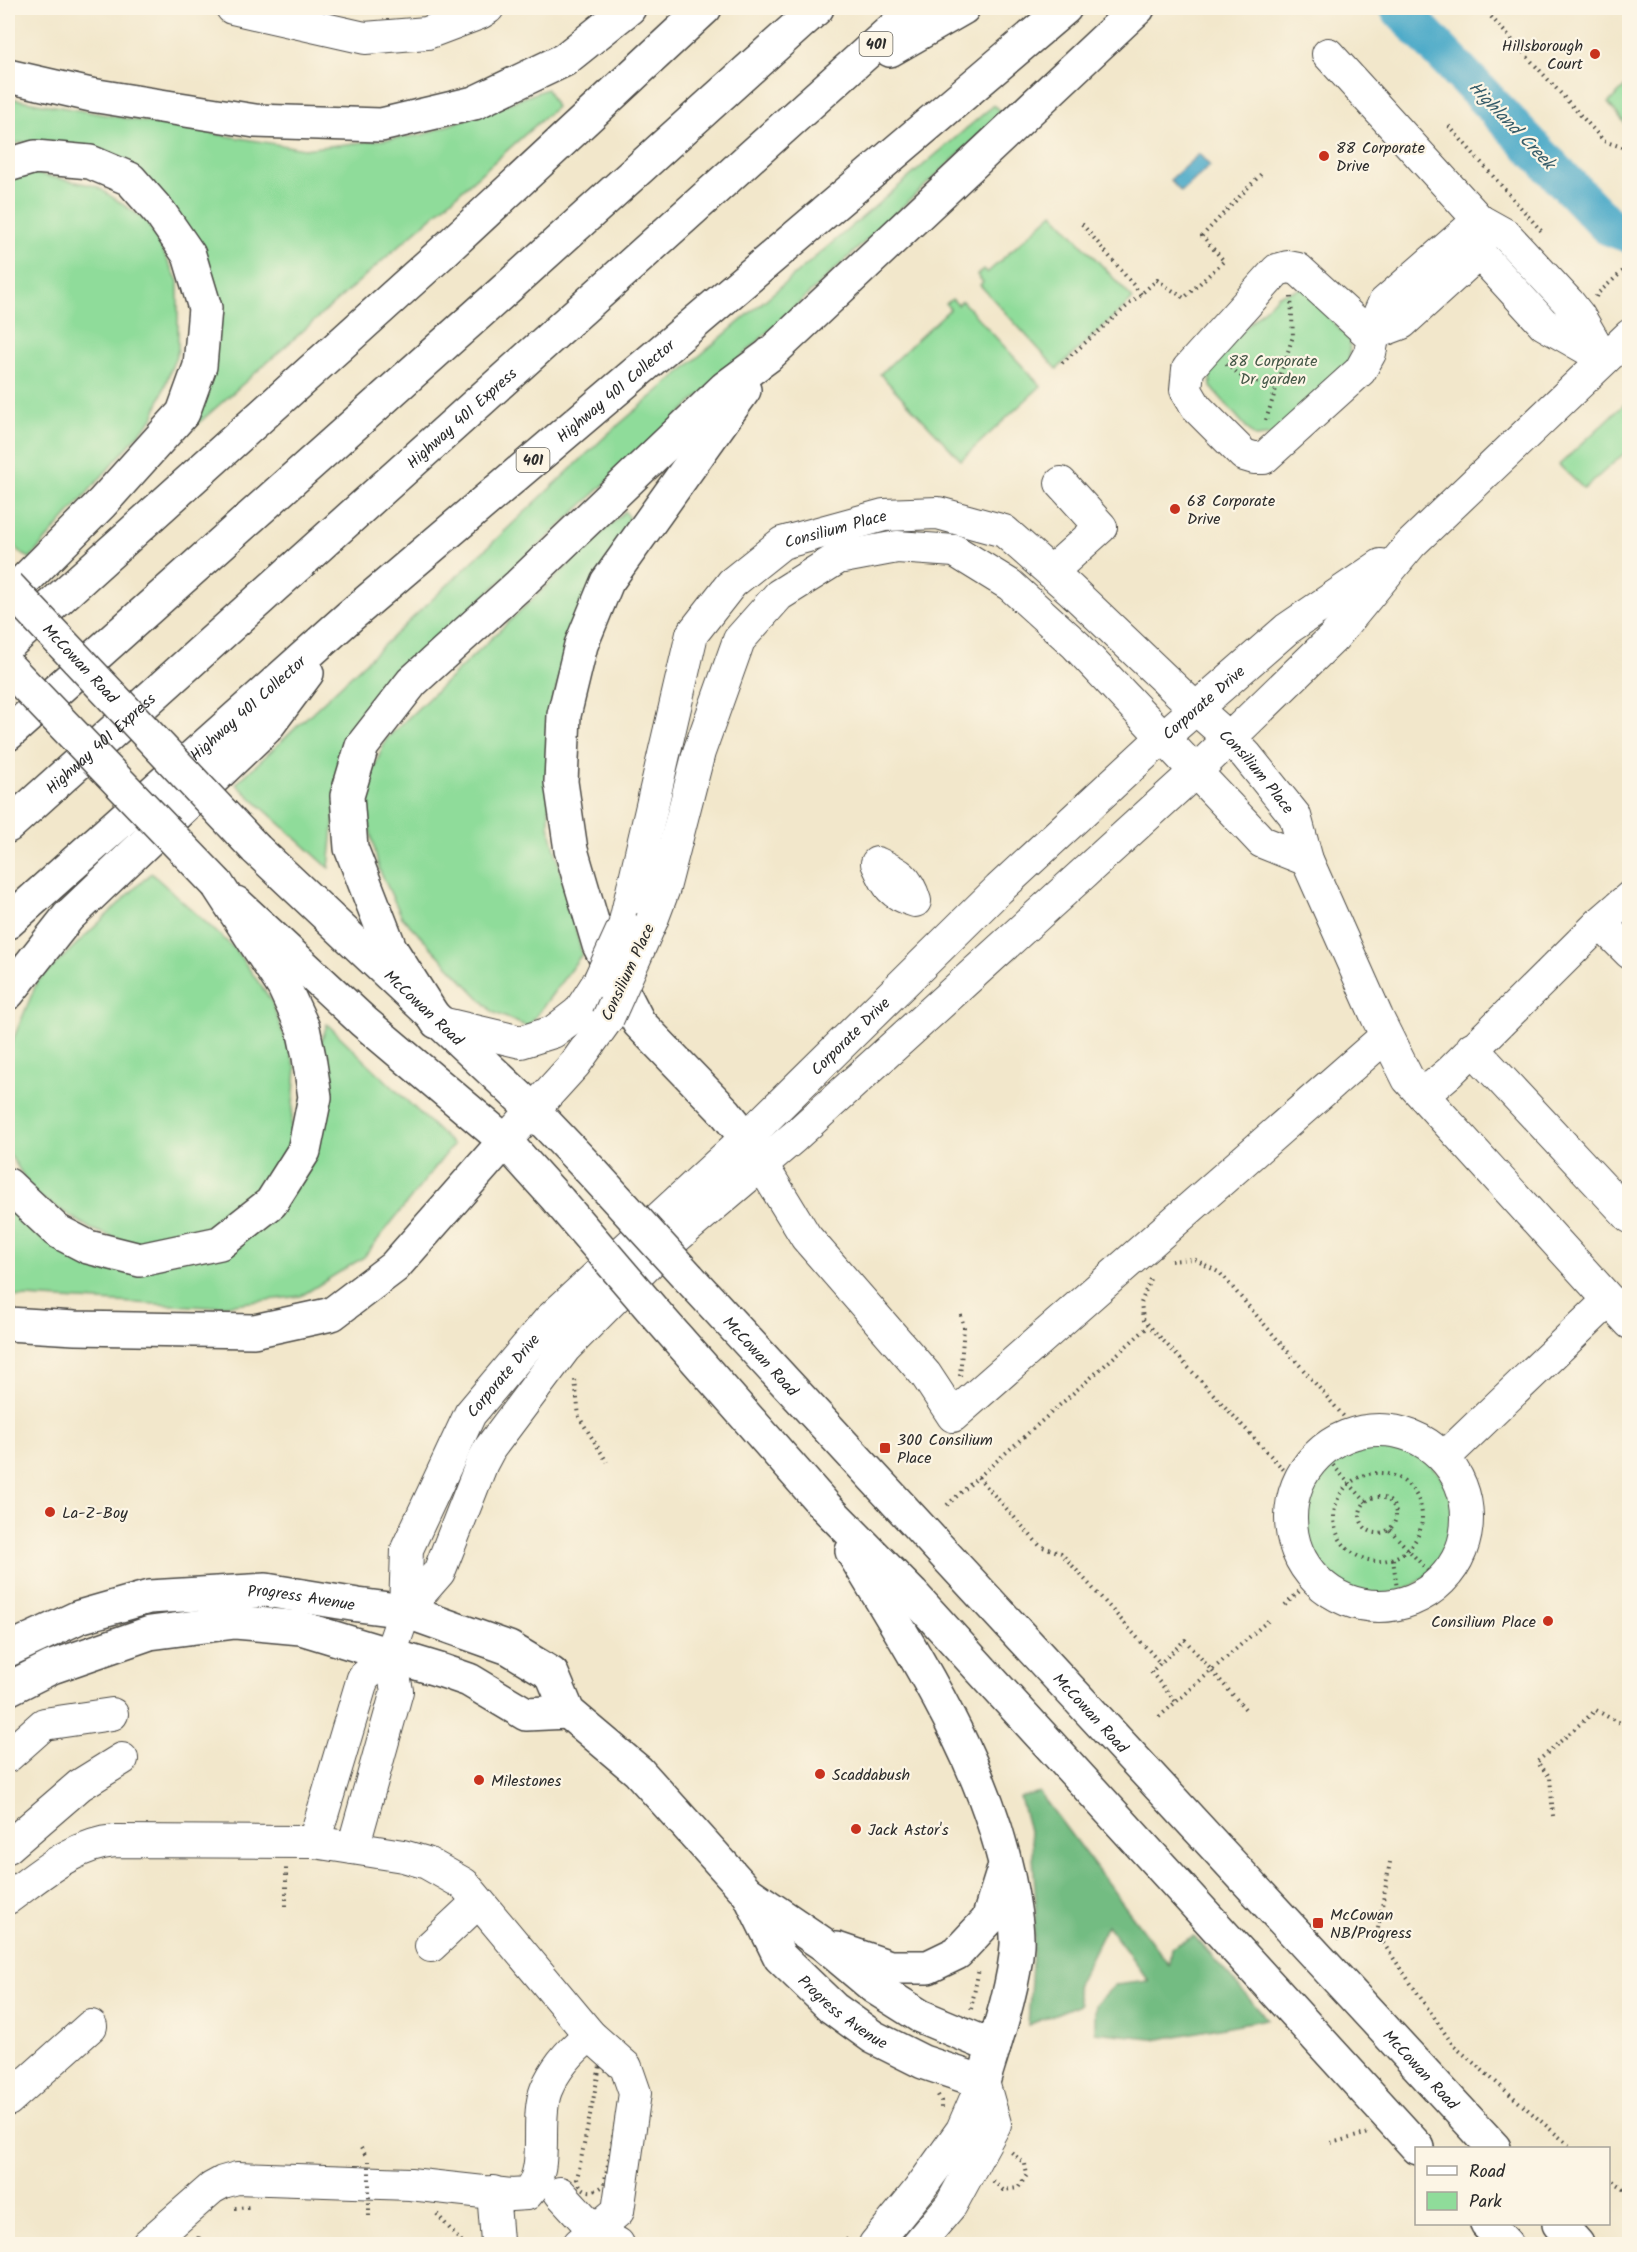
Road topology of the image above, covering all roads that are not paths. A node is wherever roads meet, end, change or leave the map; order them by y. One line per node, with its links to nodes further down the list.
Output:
1 (232, 8): 2 (street)
2 (488, 8)
3 (628, 8): 11 (main road)
4 (705, 8): 26 (main road)
5 (817, 8): 29 (main road)
6 (916, 8): 12 (main road, Highway 401 Express / 401)
7 (963, 8): 12 (main road)
8 (1065, 8): 25 (main road, Highway 401 Collector / 401)
9 (1138, 8): 18 (main road)
10 (1328, 54): 14 (street)
11 (8, 76)
12 (837, 81): 33 (main road, Highway 401 Express / 401)
13 (8, 165): 24 (main road)
14 (1479, 220): 15 (street); 17 (street); 19 (street)
15 (1479, 253): 17 (street); 19 (street)
16 (1629, 334): 19 (street, Corporate Drive)
17 (1370, 335): 17 (street)
18 (768, 356): 44 (main road); 50 (main road)
19 (1604, 359): 21 (street, Corporate Drive)
20 (1061, 483): 22 (street)
21 (1411, 544): 28 (street, Corporate Drive); 31 (street, Corporate Drive)
22 (1051, 572): 28 (street, Consilium Place); 38 (street, Consilium Place)
23 (8, 586): 44 (main road, McCowan Road, bridge)
24 (8, 597)
25 (350, 616): 37 (main road, Highway 401 Collector / 401); 43 (main road)
26 (8, 645)
27 (8, 667): 35 (main road, bridge)
28 (1195, 708): 30 (street, Corporate Drive); 31 (street, Consilium Place)
29 (8, 734)
30 (1162, 738): 32 (street, Consilium Place); 38 (street, Consilium Place); 40 (street, Corporate Drive)
31 (1229, 738): 32 (street, Corporate Drive); 34 (street, Consilium Place)
32 (1196, 771): 34 (street, Consilium Place); 42 (street, Corporate Drive)
33 (8, 826)
34 (1307, 860): 45 (street, Consilium Place)
35 (217, 884): 49 (main road); 51 (main road)
36 (1629, 897): 39 (street)
37 (8, 922)
38 (638, 923): 44 (street, Consilium Place, bridge); 48 (street, Consilium Place, bridge)
39 (1600, 923): 41 (street); 46 (street)
40 (951, 935): 42 (street); 50 (street, Corporate Drive)
41 (1629, 953)
42 (981, 968): 50 (street, Corporate Drive)
43 (8, 993)
44 (438, 1022): 48 (main road, McCowan Road)
45 (1386, 1036): 47 (street, Consilium Place); 50 (street)
46 (1472, 1048): 47 (street); 52 (street)
47 (1424, 1095): 53 (street, Consilium Place)
48 (532, 1109): 49 (street, Consilium Place); 81 (main road, McCowan Road, bridge)
49 (505, 1141): 55 (main road); 57 (main road, bridge)
50 (754, 1151): 58 (street, Corporate Drive)
51 (8, 1185)
52 (1629, 1217)
53 (1609, 1300): 54 (street, Consilium Place); 56 (street)
54 (1629, 1323)
55 (8, 1324)
56 (1444, 1458): 56 (street)
57 (825, 1506): 69 (main road); 80 (main road)
58 (405, 1611): 59 (main road, Progress Avenue); 60 (street, Corporate Drive); 62 (main road, Progress Avenue)
59 (8, 1650)
60 (390, 1654): 61 (main road, Progress Avenue); 62 (main road, Progress Avenue); 66 (street); 68 (street)
61 (8, 1689)
62 (568, 1712): 70 (main road, Progress Avenue)
63 (112, 1714): 64 (street)
64 (8, 1756)
65 (122, 1759): 67 (street)
66 (314, 1842): 68 (street); 71 (street)
67 (8, 1847)
68 (353, 1848): 72 (street)
69 (1006, 1862): 73 (main road); 77 (main road)
70 (748, 1893): 73 (main road, Progress Avenue); 78 (main road, Progress Avenue)
71 (8, 1898)
72 (478, 1902): 74 (street); 76 (street)
73 (823, 1944): 77 (main road, Progress Avenue)
74 (431, 1946)
75 (91, 2026): 79 (street)
76 (590, 2035): 83 (street); 87 (street)
77 (994, 2047): 78 (main road)
78 (982, 2082): 90 (street); 91 (street)
79 (8, 2100)
80 (1417, 2147)
81 (1493, 2147)
82 (569, 2182): 87 (street)
83 (493, 2192): 86 (street); 88 (street)
84 (1489, 2225): 92 (main road)
85 (1561, 2225): 93 (main road)
86 (183, 2230): 89 (street)
87 (597, 2240)
88 (497, 2241)
89 (148, 2244)
90 (875, 2244)
91 (918, 2244)
92 (1506, 2244)
93 (1577, 2244)

